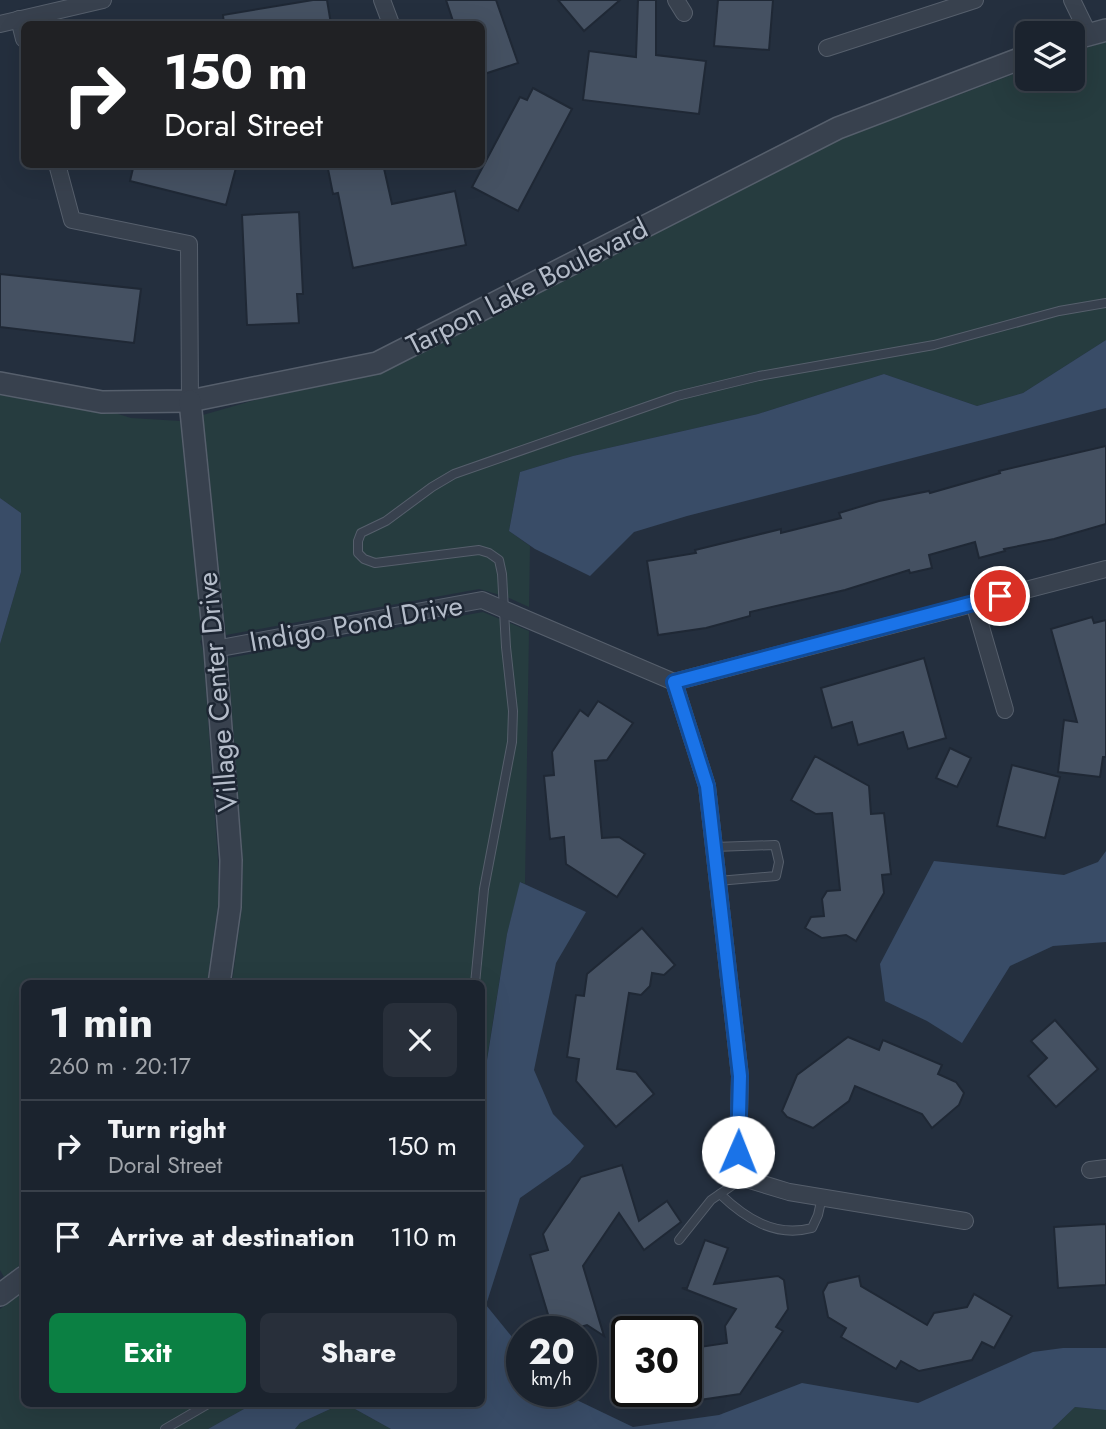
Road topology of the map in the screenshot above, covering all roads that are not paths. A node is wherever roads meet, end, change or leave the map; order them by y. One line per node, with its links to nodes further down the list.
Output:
1 (103, 0): 5 (street)
2 (382, 0): 6 (street)
3 (975, 0): 10 (street)
4 (1072, 0): 9 (street)
5 (19, 19): 7 (street); 8 (street)
6 (390, 21)
7 (0, 24)
8 (21, 27)
9 (1089, 34)
10 (827, 48)
11 (1015, 62): 15 (street, Tarpon Lake Boulevard)
12 (58, 168): 15 (street)
13 (1106, 303): 18 (lane)
14 (0, 383): 15 (street, Tarpon Lake Boulevard)
15 (190, 401): 19 (street, Village Center Drive)
16 (1106, 569): 17 (street)
17 (974, 603): 20 (street); 21 (street)
18 (503, 607): 19 (street, Indigo Pond Drive); 20 (street, Indigo Pond Drive); 25 (lane)
19 (215, 649): 24 (street, Village Center Drive)
20 (674, 682): 22 (street)
21 (1005, 710)
22 (714, 847): 23 (street); 23 (lane)
23 (718, 881): 26 (street)
24 (220, 980)
25 (475, 980)
26 (743, 1178): 27 (lane); 28 (street)
27 (720, 1194): 28 (lane); 30 (lane)
28 (822, 1197): 29 (street)
29 (965, 1220)
30 (679, 1240)
31 (21, 1279): 32 (street)
32 (1, 1293)
33 (203, 1407): 34 (lane)
34 (165, 1429)

